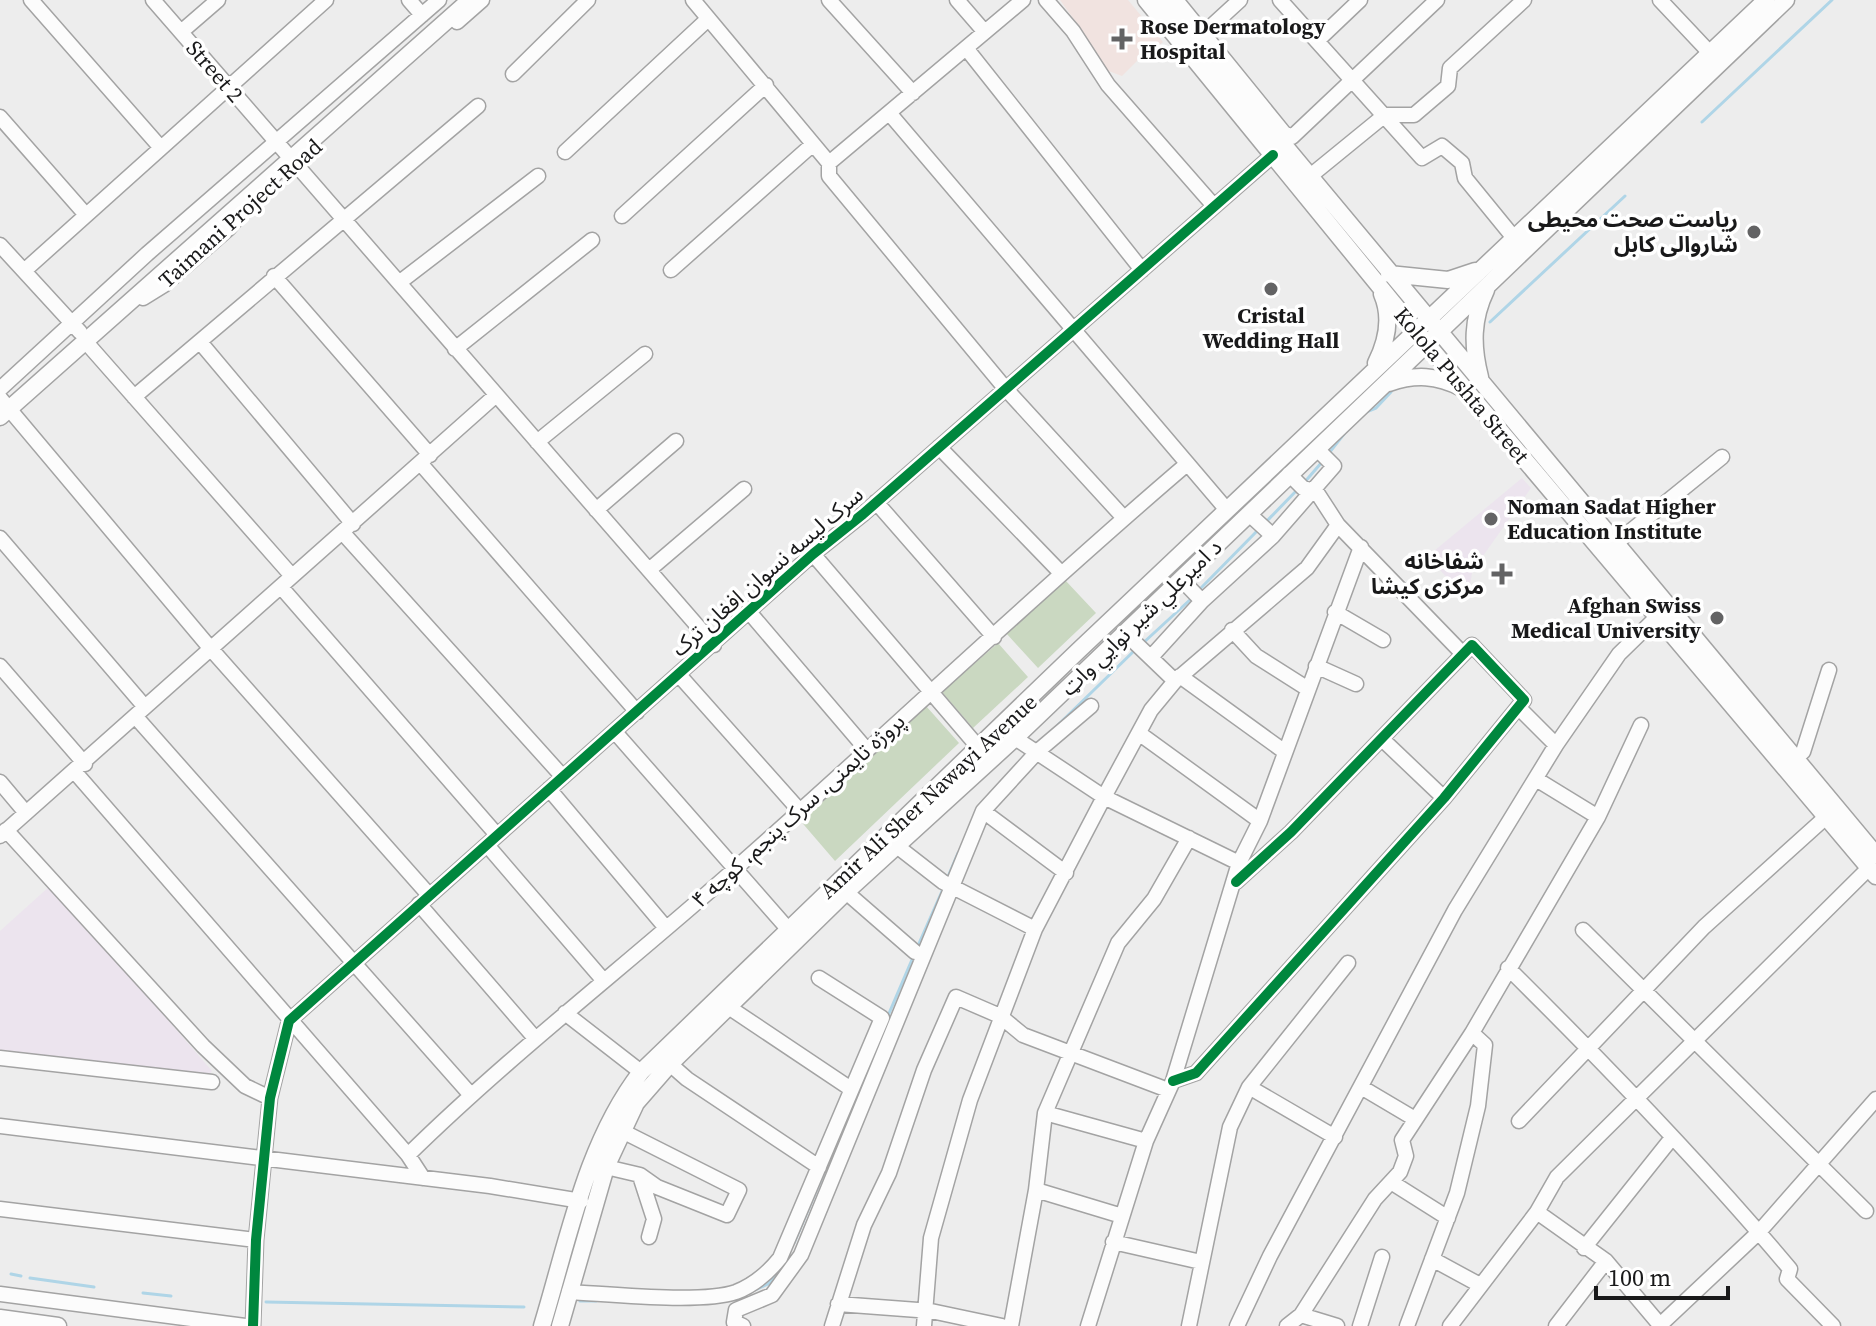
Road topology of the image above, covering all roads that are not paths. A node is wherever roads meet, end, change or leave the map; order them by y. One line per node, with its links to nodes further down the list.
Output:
1 (31, 0): 45 (street)
2 (153, 0): 30 (street, Street 2)
3 (218, 0): 30 (street)
4 (326, 0): 38 (street)
5 (409, 0): 27 (street)
6 (439, 0): 27 (street, Taimani Project Road)
7 (456, 0): 47 (main road, Taimani Project Road)
8 (470, 0): 47 (main road, Taimani Project Road)
9 (482, 0): 47 (street, Taimani Project Road)
10 (588, 0): 35 (street)
11 (693, 0): 28 (street)
12 (829, 0): 39 (street)
13 (957, 0): 29 (street)
14 (1022, 0): 29 (street)
15 (1046, 0): 52 (street)
16 (1146, 0): 48 (main road, Kolola Pushta Street)
17 (1163, 0): 51 (main road)
18 (1176, 0): 31 (street)
19 (1240, 0): 31 (street)
20 (1282, 0): 32 (street)
21 (1360, 0): 32 (street)
22 (1437, 0): 36 (street)
23 (1524, 0): 42 (street)
24 (1660, 0): 34 (street)
25 (1766, 0): 34 (main road)
26 (1786, 0): 62 (main road)
27 (422, 15): 47 (street, Taimani Project Road)
28 (708, 19): 37 (street); 46 (street)
29 (983, 30): 33 (street)
30 (181, 32): 38 (street, Street 2)
31 (1204, 33): 36 (street)
32 (1318, 40): 36 (street)
33 (966, 48): 39 (street); 60 (street)
34 (1710, 53): 56 (main road)
35 (513, 74)
36 (1352, 80): 42 (street)
37 (766, 85): 44 (street); 54 (street)
38 (228, 86): 45 (street); 47 (street, Street 2)
39 (913, 93): 41 (street)
40 (478, 106): 55 (street)
41 (890, 114): 49 (street); 66 (street)
42 (1385, 115): 51 (street); 56 (street)
43 (0, 117): 53 (street)
44 (812, 145): 49 (street); 59 (street)
45 (161, 148): 53 (street)
46 (565, 152)
47 (286, 154): 55 (street, Street 2); 68 (main road, Taimani Project Road); 68 (street, Taimani Project Road)
48 (1273, 155): 52 (street, سرک لیسه نسوان افغان‌ ترک); 64 (main road, Kolola Pushta Street)
49 (829, 163): 74 (street)
50 (538, 176): 65 (street)
51 (1309, 177): 64 (main road)
52 (1214, 206): 60 (street, سرک لیسه نسوان افغان‌ ترک)
53 (86, 215): 61 (street)
54 (622, 216)
55 (343, 217): 63 (street); 65 (street, Street 2)
56 (1514, 238): 62 (main road)
57 (592, 240): 70 (street)
58 (0, 245): 61 (street)
59 (671, 270)
60 (1142, 270): 66 (street, سرک لیسه نسوان افغان‌ ترک)
61 (24, 271): 68 (street)
62 (1485, 275): 64 (main road); 67 (main road, Amir Ali Sher Nawayi Avenue); 73 (main road)
63 (274, 276): 69 (street); 83 (street)
64 (1384, 280): 67 (main road, Kolola Pushta Street); 72 (main road)
65 (400, 282): 70 (street, Street 2)
66 (1071, 329): 74 (street, سرک لیسه نسوان افغان‌ ترک); 85 (street)
67 (1427, 331): 72 (main road, Amir Ali Sher Nawayi Avenue); 73 (main road, Kolola Pushta Street)
68 (82, 336): 76 (street); 77 (main road, Taimani Project Road)
69 (200, 342): 76 (street); 95 (street)
70 (455, 349): 75 (street, Street 2)
71 (645, 354): 80 (street)
72 (1377, 380): 73 (main road); 84 (main road, د امیرعلي شیر نوايي واټ); 91 (main road, Amir Ali Sher Nawayi Avenue)
73 (1474, 386): 98 (main road); 109 (main road, Kolola Pushta Street)
74 (1005, 388): 81 (street, سرک لیسه نسوان افغان‌ ترک); 93 (street)
75 (495, 396): 80 (street, Street 2); 83 (street)
76 (134, 397): 103 (street)
77 (4, 404): 78 (street, Taimani Project Road); 115 (street)
78 (0, 427)
79 (676, 441): 90 (street)
80 (537, 442): 90 (street, Street 2)
81 (939, 447): 89 (street, سرک لیسه نسوان افغان‌ ترک); 102 (street)
82 (1722, 457): 98 (street)
83 (426, 459): 95 (street); 129 (street)
84 (1327, 459): 86 (main road, د امیرعلي شیر نوايي واټ); 88 (street)
85 (1187, 464): 91 (street); 93 (street, پروژه تایمنی، سرک پنجم، کوچه ۴)
86 (1289, 474): 88 (street); 92 (main road, د امیرعلي شیر نوايي واټ)
87 (744, 489): 101 (street)
88 (1309, 489): 94 (street); 96 (street)
89 (876, 502): 100 (street, سرک لیسه نسوان افغان‌ ترک); 112 (street)
90 (596, 510): 101 (street, Street 2)
91 (1227, 510): 136 (main road, Amir Ali Sher Nawayi Avenue)
92 (1249, 514): 96 (street); 104 (main road, د امیرعلي شیر نوايي واټ)
93 (1124, 518): 102 (street, پروژه تایمنی، سرک پنجم، کوچه ۴)
94 (1338, 525): 99 (street); 110 (street)
95 (348, 528): 103 (street); 142 (street)
96 (1269, 532): 106 (street)
97 (0, 538): 128 (street)
98 (1616, 543): 159 (main road)
99 (1361, 547): 107 (street); 116 (street)
100 (813, 554): 108 (street, سرک لیسه نسوان افغان‌ ترک); 125 (street)
101 (649, 570): 114 (street, Street 2)
102 (1060, 572): 112 (street, پروژه تایمنی، سرک پنجم، کوچه ۴)
103 (292, 576): 105 (street)
104 (1181, 579): 106 (street); 111 (main road, د امیرعلي شیر نوايي واټ)
105 (281, 587): 115 (street); 156 (street)
106 (1198, 597): 117 (street)
107 (1335, 612): 113 (street); 119 (street)
108 (750, 613): 114 (street, سرک لیسه نسوان افغان‌ ترک); 137 (street)
109 (1658, 616): 135 (street); 152 (main road, Kolola Pushta Street)
110 (1232, 630): 122 (street); 124 (street)
111 (1125, 633): 117 (street); 133 (main road, د امیرعلي شیر نوايي واټ)
112 (994, 637): 125 (street, پروژه تایمنی، سرک پنجم، کوچه ۴)
113 (1383, 640)
114 (714, 645): 121 (street, سرک لیسه نسوان افغان‌ ترک)
115 (211, 649): 128 (street); 165 (street)
116 (1463, 654): 127 (street); 134 (street)
117 (1152, 656): 122 (street)
118 (0, 666): 141 (street)
119 (1316, 666): 123 (street); 124 (street)
120 (1829, 670): 140 (street)
121 (679, 675): 129 (street, سرک لیسه نسوان افغان‌ ترک); 148 (street)
122 (1177, 678): 132 (street); 139 (street)
123 (1356, 684)
124 (1308, 689): 139 (street)
125 (930, 692): 136 (street); 137 (street, پروژه تایمنی، سرک پنجم، کوچه ۴)
126 (1091, 706): 138 (street)
127 (1518, 707): 135 (street); 147 (street)
128 (140, 712): 141 (street); 171 (street)
129 (637, 712): 131 (street, سرک لیسه نسوان افغان‌ ترک)
130 (1641, 725): 151 (street)
131 (615, 732): 142 (street, سرک لیسه نسوان افغان‌ ترک); 160 (street)
132 (1140, 734): 146 (street); 153 (street)
133 (1015, 738): 138 (street); 157 (main road, د امیرعلي شیر نوايي واټ)
134 (1382, 739): 147 (street); 162 (street)
135 (1556, 745): 143 (street)
136 (979, 748): 167 (main road, Amir Ali Sher Nawayi Avenue)
137 (866, 749): 148 (street, پروژه تایمنی، سرک پنجم، کوچه ۴)
138 (1035, 750): 146 (street); 149 (street)
139 (1285, 752): 153 (street)
140 (1803, 752)
141 (79, 768): 150 (street); 180 (street)
142 (563, 777): 145 (street, سرک لیسه نسوان افغان‌ ترک)
143 (1536, 779): 151 (street); 192 (street)
144 (0, 782): 150 (street)
145 (549, 789): 156 (street, سرک لیسه نسوان افغان‌ ترک); 166 (street)
146 (1104, 797): 155 (street); 161 (street)
147 (1444, 798): 190 (street)
148 (800, 811): 160 (street, پروژه تایمنی، سرک پنجم، کوچه ۴)
149 (983, 811): 161 (street); 163 (street)
150 (26, 813): 154 (street)
151 (1598, 817): 173 (street)
152 (1826, 817): 159 (main road, Kolola Pushta Street); 176 (street)
153 (1260, 821): 158 (street)
154 (3, 833): 195 (street)
155 (1189, 838): 158 (street); 185 (street)
156 (492, 840): 165 (street, سرک لیسه نسوان افغان‌ ترک); 175 (street)
157 (898, 847): 163 (street); 164 (main road, د امیرعلي شیر نوايي واټ)
158 (1239, 863): 162 (street)
159 (1874, 866): 183 (street)
160 (735, 869): 166 (street, پروژه تایمنی، سرک پنجم، کوچه ۴); 167 (street)
161 (1066, 873): 168 (street)
162 (1236, 882): 190 (street)
163 (948, 884): 168 (street); 243 (street)
164 (846, 892): 170 (street); 177 (main road, د امیرعلي شیر نوايي واټ)
165 (424, 900): 171 (street, سرک لیسه نسوان افغان‌ ترک); 182 (street)
166 (666, 928): 175 (street, پروژه تایمنی، سرک پنجم، کوچه ۴)
167 (788, 929): 187 (main road, Amir Ali Sher Nawayi Avenue)
168 (1035, 929): 179 (street)
169 (1583, 930): 176 (street)
170 (915, 952)
171 (353, 963): 180 (street, سرک لیسه نسوان افغان‌ ترک); 194 (street)
172 (1348, 963): 191 (street)
173 (1508, 968): 181 (street); 184 (street)
174 (819, 978): 193 (street)
175 (604, 981): 178 (street, پروژه تایمنی، سرک پنجم، کوچه ۴)
176 (1644, 990): 183 (street); 184 (street)
177 (727, 1006): 187 (main road, د امیرعلي شیر نوايي واټ); 193 (street)
178 (565, 1013): 182 (street, پروژه تایمنی، سرک پنجم، کوچه ۴); 188 (street)
179 (1000, 1016): 185 (street); 233 (street); 236 (street)
180 (289, 1021): 195 (street); 206 (street)
181 (1472, 1033): 199 (street); 220 (street)
182 (534, 1037): 194 (street, پروژه تایمنی، سرک پنجم، کوچه ۴)
183 (1697, 1041): 196 (street); 208 (street)
184 (1590, 1049): 196 (street); 200 (street)
185 (1069, 1051): 190 (street); 198 (street)
186 (0, 1058): 189 (street)
187 (665, 1059): 188 (main road, Amir Ali Sher Nawayi Avenue); 202 (main road, د امیرعلي شیر نوايي واټ); 210 (street)
188 (641, 1072): 215 (main road, Amir Ali Sher Nawayi Avenue)
189 (212, 1082)
190 (1170, 1086): 205 (street)
191 (1249, 1087): 203 (street); 229 (street)
192 (1361, 1087): 199 (street); 203 (street)
193 (851, 1089): 210 (street)
194 (470, 1094): 206 (street, پروژه تایمنی، سرک پنجم، کوچه ۴)
195 (270, 1098): 207 (street)
196 (1638, 1099): 204 (street); 218 (street)
197 (1876, 1099): 208 (street)
198 (1045, 1113): 205 (street); 214 (street)
199 (1415, 1119): 213 (street)
200 (1519, 1121)
201 (0, 1126): 207 (street)
202 (622, 1131): 209 (main road); 211 (street)
203 (1335, 1137): 249 (street)
204 (1671, 1139): 221 (street); 225 (street)
205 (1146, 1141): 219 (street)
206 (408, 1155): 212 (street)
207 (264, 1159): 212 (street); 223 (street)
208 (1819, 1163): 217 (street); 221 (street)
209 (606, 1167): 211 (street); 231 (main road)
210 (819, 1167): 231 (street)
211 (640, 1175): 222 (street)
212 (423, 1178): 215 (street)
213 (1391, 1182): 220 (street); 234 (street)
214 (1036, 1190): 219 (street); 246 (street)
215 (581, 1201): 241 (main road, Amir Ali Sher Nawayi Avenue)
216 (0, 1209): 223 (street)
217 (1866, 1211)
218 (1537, 1212): 225 (street); 230 (street)
219 (1122, 1216): 224 (street)
220 (1448, 1218): 227 (street)
221 (1759, 1232): 256 (street); 257 (street)
222 (649, 1237)
223 (256, 1240): 240 (street)
224 (1113, 1242): 229 (street); 247 (street)
225 (1584, 1248): 228 (street)
226 (1382, 1257): 252 (street)
227 (1432, 1259): 230 (street); 253 (street)
228 (1606, 1261): 255 (street); 256 (street)
229 (1201, 1262): 248 (street)
230 (1480, 1285): 254 (street)
231 (569, 1292): 242 (main road)
232 (0, 1294): 239 (street)
233 (838, 1304): 236 (street); 244 (street)
234 (1301, 1315): 250 (street); 251 (street)
235 (0, 1318): 238 (main road)
236 (925, 1319): 237 (street)
237 (986, 1323): 245 (street)
238 (58, 1326)
239 (245, 1326)
240 (253, 1326)
241 (542, 1326)
242 (560, 1326)
243 (743, 1326)
244 (832, 1326)
245 (1002, 1326)
246 (1011, 1326)
247 (1088, 1326)
248 (1189, 1326)
249 (1237, 1326)
250 (1287, 1326)
251 (1337, 1326)
252 (1360, 1326)
253 (1407, 1326)
254 (1450, 1326)
255 (1556, 1326)
256 (1660, 1326)
257 (1833, 1326)

